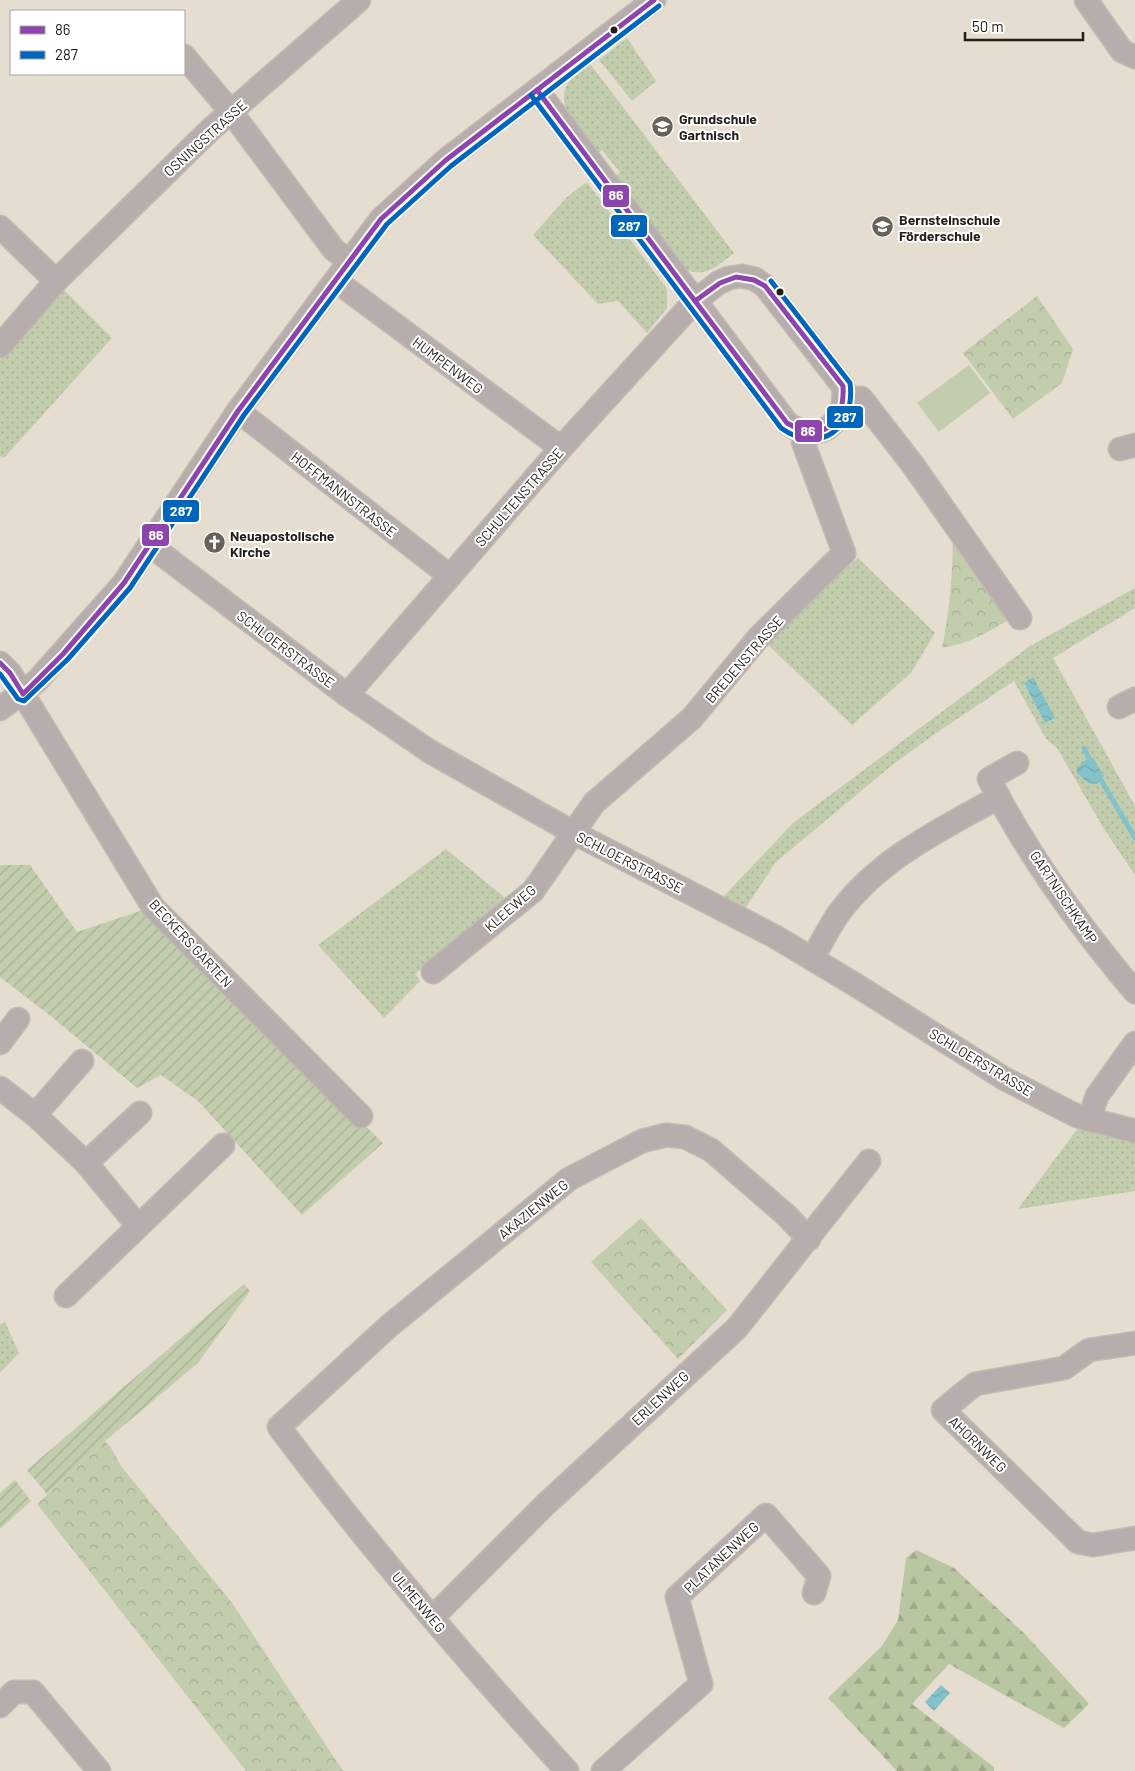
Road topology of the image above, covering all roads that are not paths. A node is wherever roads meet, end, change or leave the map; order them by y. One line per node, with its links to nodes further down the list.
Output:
1 (359, 0): 7 (street, OSNINGSTRASSE)
2 (654, 0): 6 (street)
3 (1086, 0): 5 (street)
4 (185, 57): 7 (street)
5 (1135, 58)
6 (537, 90): 9 (street); 12 (street)
7 (232, 113): 9 (street); 10 (street, OSNINGSTRASSE)
8 (0, 227): 10 (street)
9 (350, 262): 11 (street)
10 (56, 281): 13 (street, OSNINGSTRASSE)
11 (336, 281): 15 (street); 17 (street, HUMPENWEG)
12 (695, 301): 14 (street); 16 (street); 17 (street, SCHULTENSTRASSE)
13 (0, 346)
14 (845, 398): 16 (street); 20 (street)
15 (238, 411): 18 (street); 19 (street, HOFFMANNSTRASSE)
16 (804, 432): 27 (street, BREDENSTRASSE)
17 (561, 448): 19 (street, SCHULTENSTRASSE)
18 (151, 546): 22 (street); 23 (street, SCHLOERSTRASSE)
19 (450, 576): 23 (street, SCHULTENSTRASSE)
20 (1020, 618)
21 (0, 663): 22 (street, BECKERS GARTEN)
22 (24, 694): 24 (street); 38 (street, BECKERS GARTEN)
23 (347, 696): 27 (street, SCHLOERSTRASSE)
24 (0, 709)
25 (1018, 763): 26 (street, GARTNISCHKAMP)
26 (999, 798): 28 (street); 30 (street, GARTNISCHKAMP)
27 (574, 833): 28 (street, SCHLOERSTRASSE); 29 (street, KLEEWEG)
28 (812, 959): 39 (street, SCHLOERSTRASSE)
29 (433, 972)
30 (1135, 992)
31 (18, 1019): 32 (street)
32 (0, 1043)
33 (1135, 1043): 39 (street)
34 (82, 1061): 37 (street)
35 (0, 1088): 37 (street)
36 (140, 1113): 43 (street)
37 (35, 1115): 43 (street)
38 (361, 1116)
39 (1089, 1120): 40 (street, SCHLOERSTRASSE)
40 (1135, 1131)
41 (223, 1146): 44 (street)
42 (870, 1161): 45 (street, ERLENWEG)
43 (86, 1163): 44 (street)
44 (138, 1226): 46 (street)
45 (809, 1239): 48 (street, AKAZIENWEG); 51 (street, ERLENWEG)
46 (66, 1296)
47 (1135, 1343): 49 (street, AHORNWEG)
48 (279, 1427): 51 (street, ULMENWEG)
49 (1135, 1538)
50 (814, 1592): 55 (street, PLATANENWEG)
51 (432, 1618): 54 (street, ULMENWEG)
52 (0, 1706): 53 (street)
53 (91, 1768)
54 (567, 1771)
55 (603, 1771)

